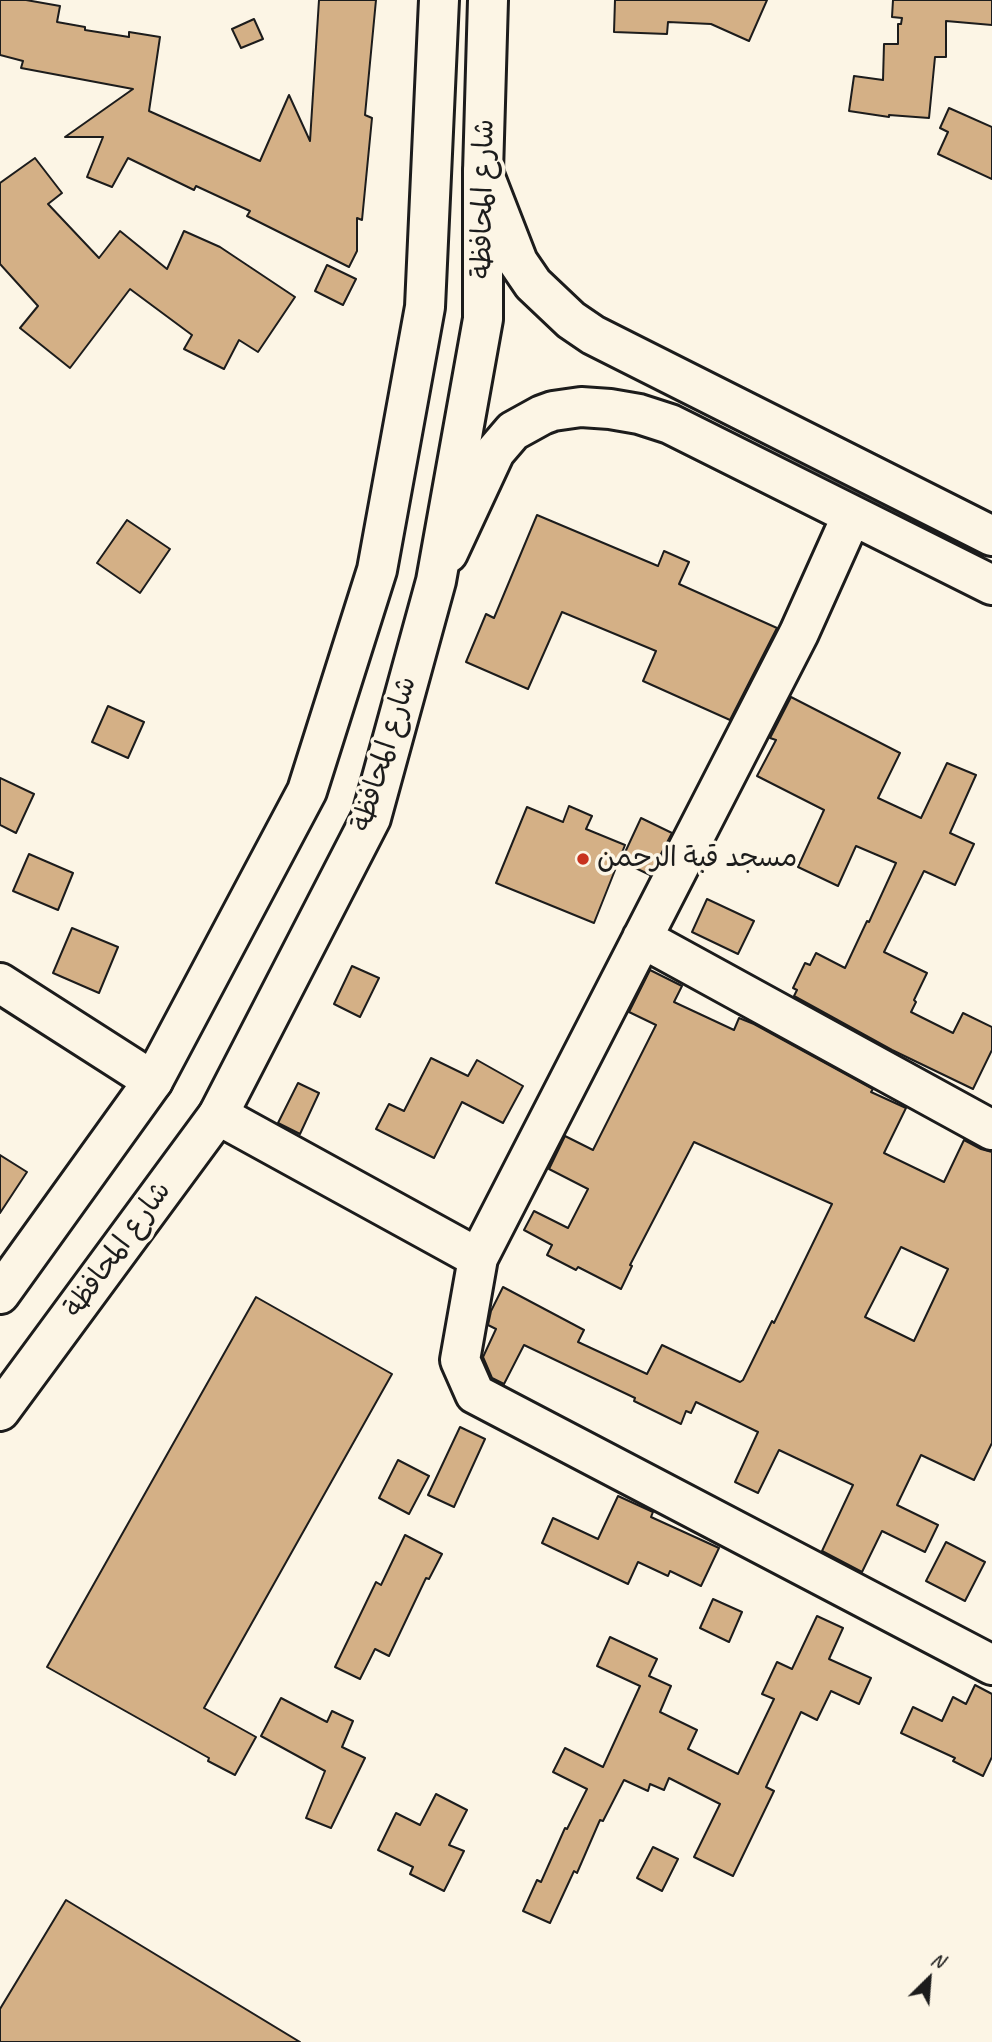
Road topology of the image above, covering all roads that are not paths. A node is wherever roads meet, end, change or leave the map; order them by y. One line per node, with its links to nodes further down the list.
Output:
1 (439, 0): 10 (street, شارع المحافظة)
2 (488, 0): 3 (street, شارع المحافظة)
3 (483, 172): 5 (street); 6 (street, شارع المحافظة)
4 (852, 515): 6 (street); 7 (street); 8 (street)
5 (992, 536)
6 (436, 581): 11 (street, شارع المحافظة)
7 (992, 585)
8 (642, 938): 12 (street); 13 (street)
9 (0, 984): 10 (street)
10 (153, 1080): 14 (street, شارع المحافظة)
11 (218, 1115): 13 (street); 15 (street, شارع المحافظة)
12 (992, 1130)
13 (478, 1258): 16 (street)
14 (0, 1294)
15 (0, 1411)
16 (992, 1665)

